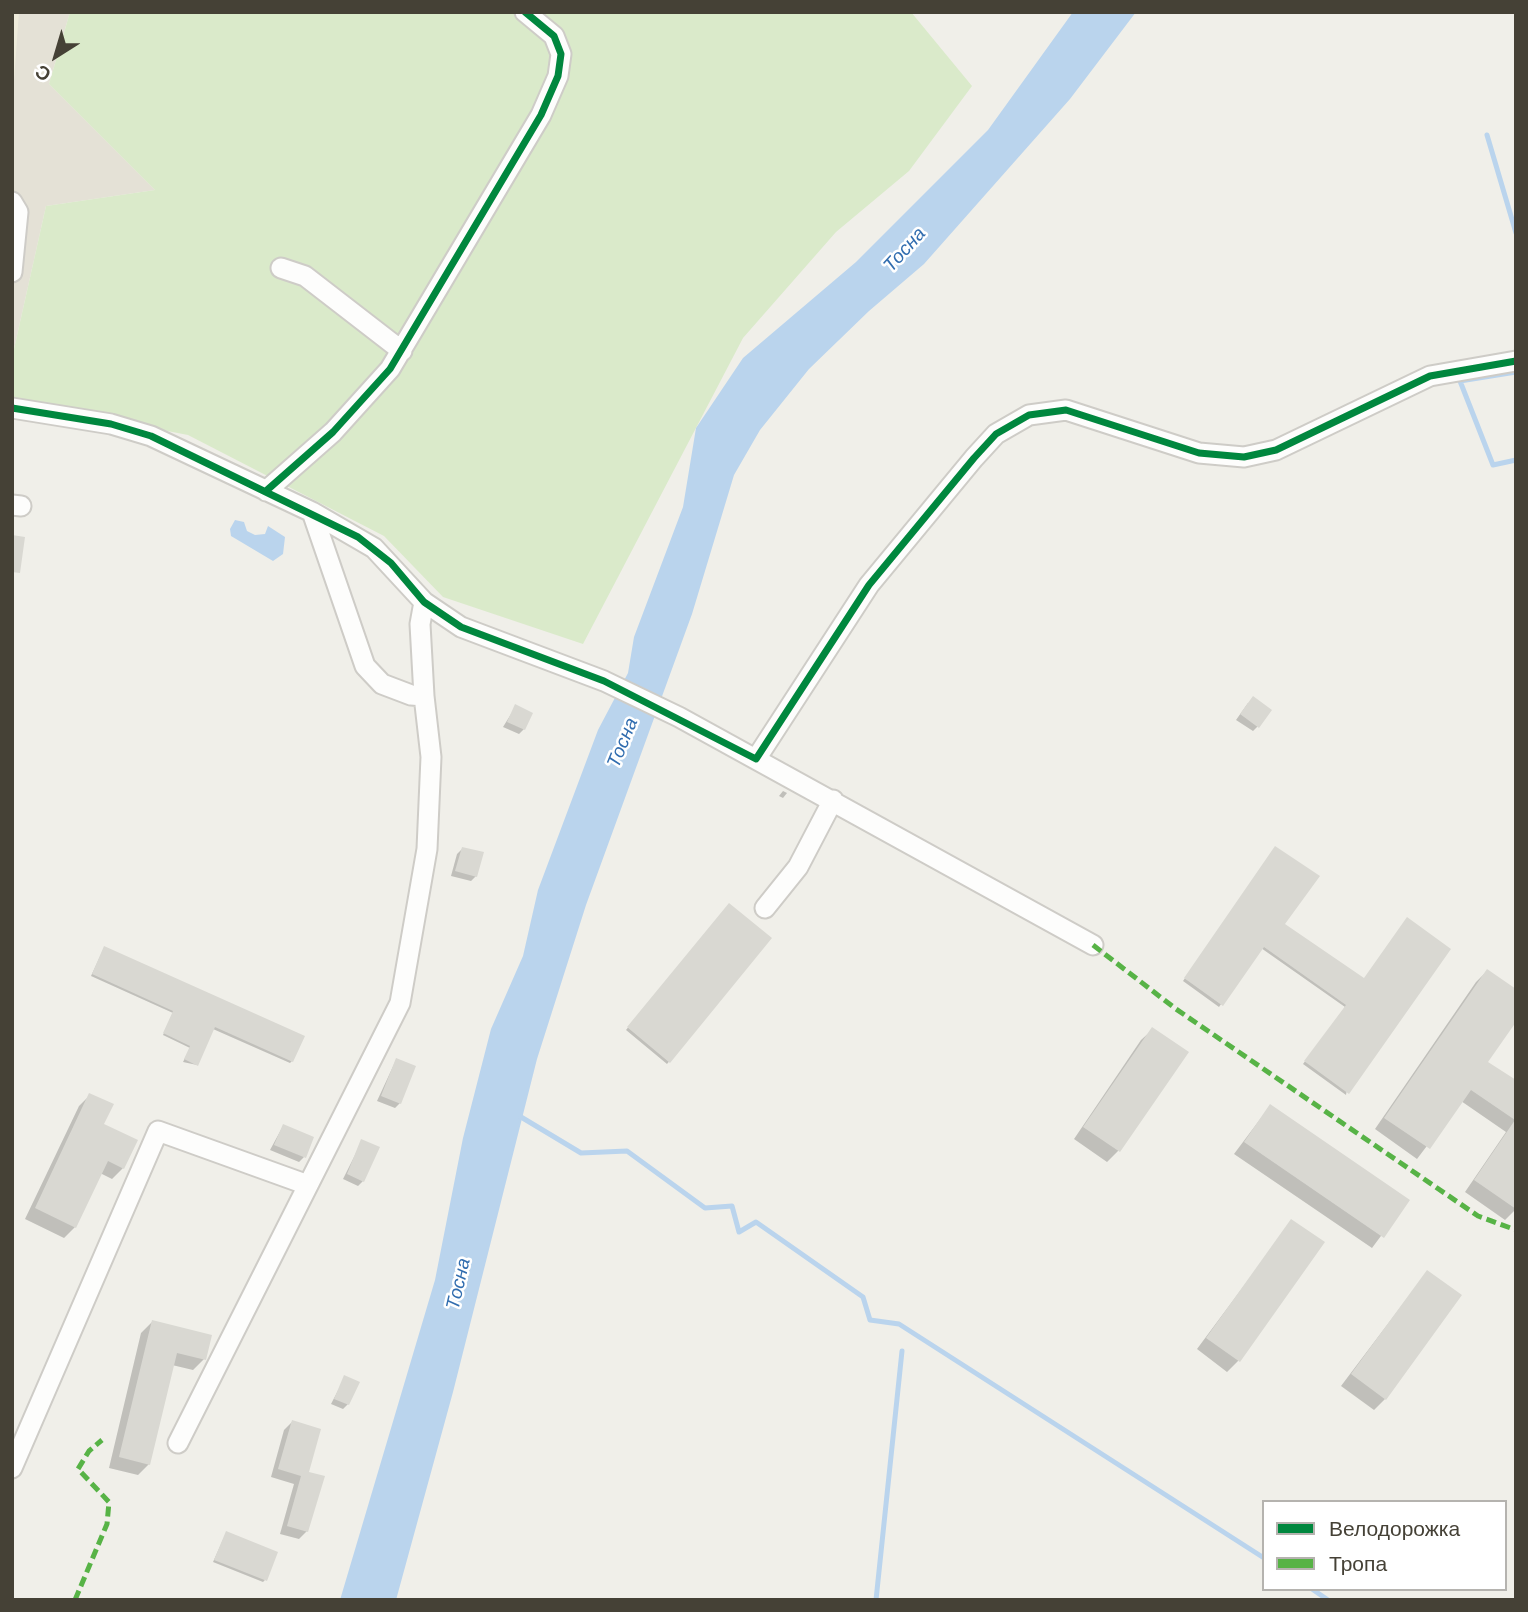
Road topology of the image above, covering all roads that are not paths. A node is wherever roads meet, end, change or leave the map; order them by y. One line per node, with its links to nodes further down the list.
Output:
1 (525, 12): 5 (street)
2 (12, 202): 4 (street)
3 (281, 268): 5 (street)
4 (12, 272)
5 (402, 351): 8 (street)
6 (1516, 361): 12 (street)
7 (12, 408): 8 (street)
8 (266, 491): 9 (street)
9 (312, 512): 10 (street); 11 (street)
10 (424, 602): 11 (street); 12 (street)
11 (425, 696): 16 (street)
12 (756, 759): 13 (street)
13 (832, 800): 14 (street); 15 (street)
14 (765, 908)
15 (1093, 945)
16 (308, 1185): 17 (street); 18 (street)
17 (178, 1443)
18 (12, 1468)

